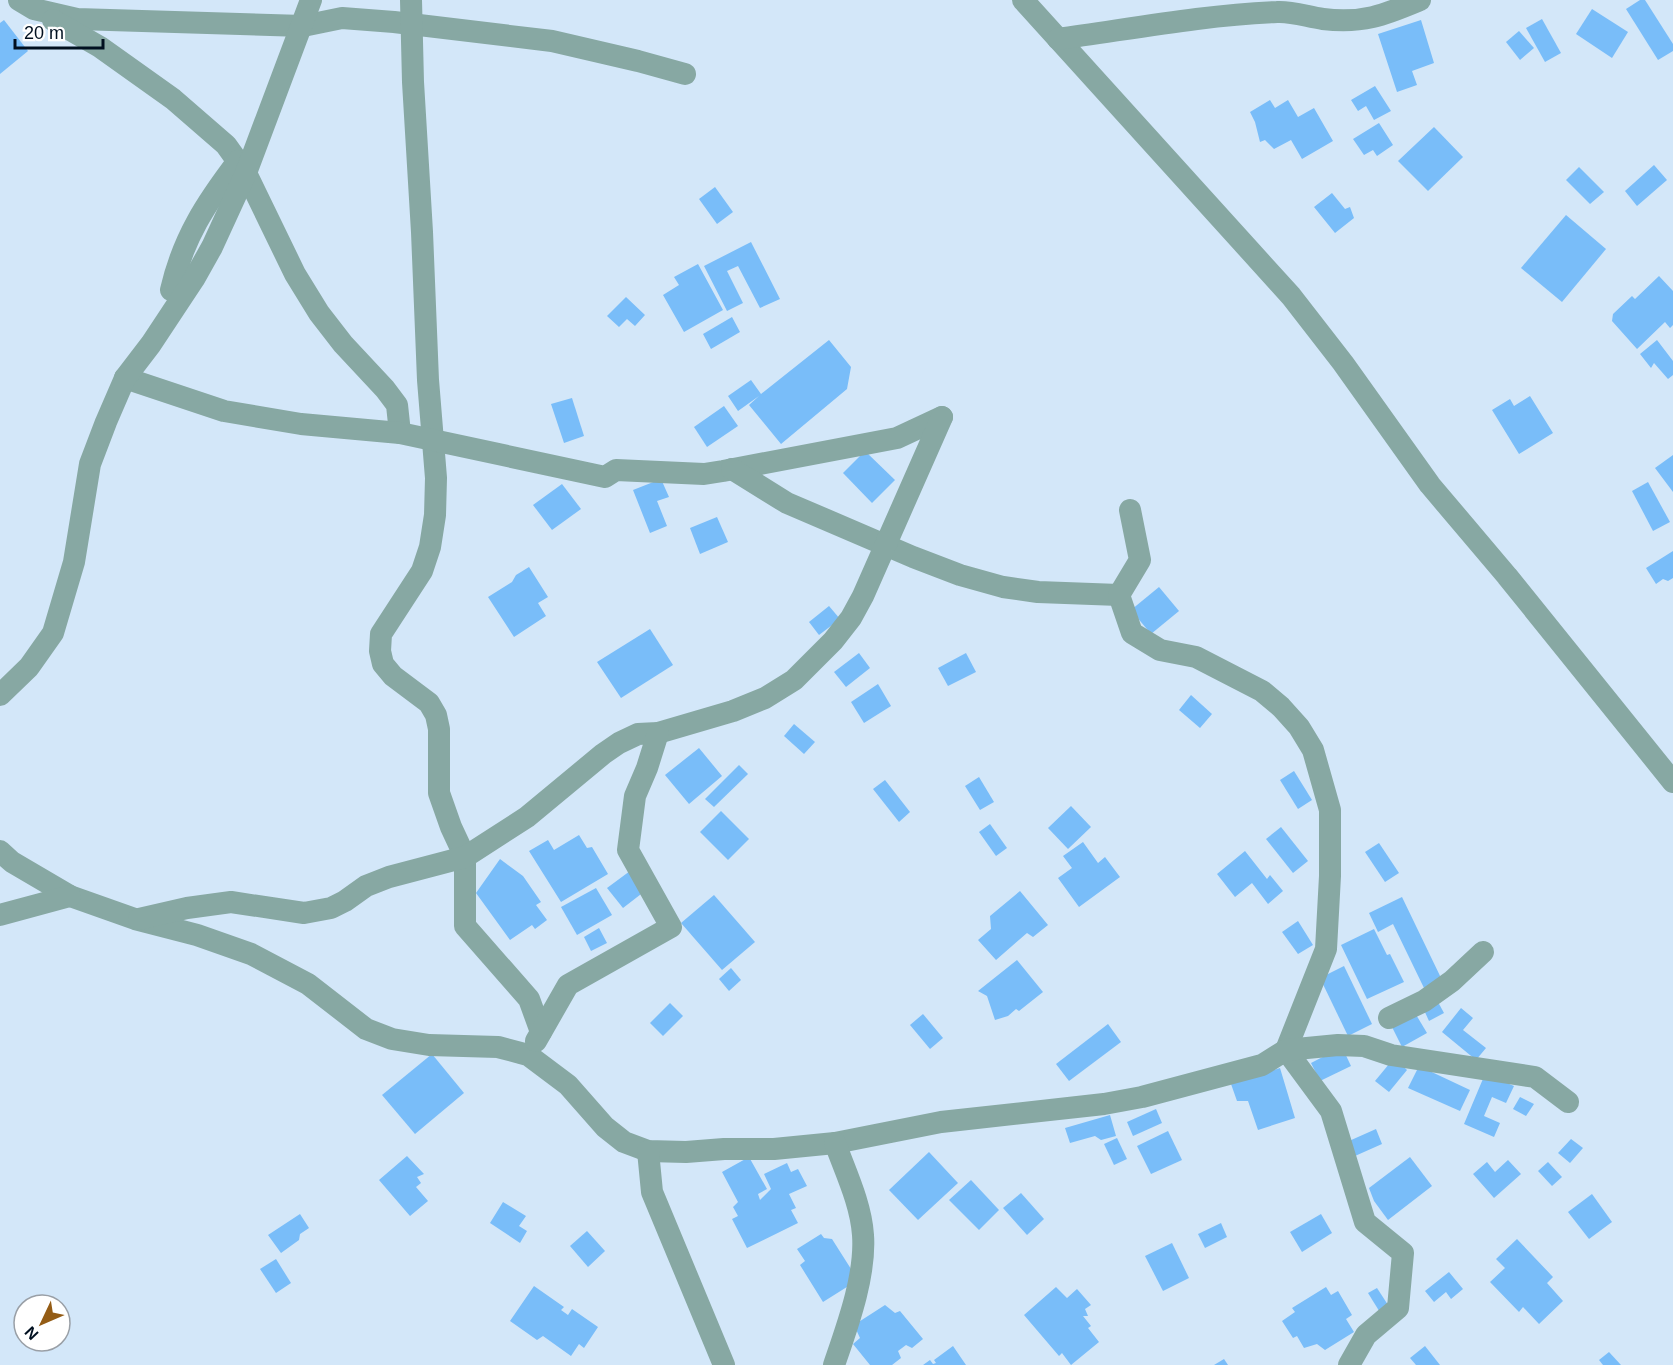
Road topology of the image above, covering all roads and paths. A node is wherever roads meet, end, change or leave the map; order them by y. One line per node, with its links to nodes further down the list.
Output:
1 (311, 0): 7 (street)
2 (411, 0): 6 (street)
3 (1023, 0): 8 (street)
4 (1420, 0): 8 (street)
5 (26, 3): 7 (street); 10 (street)
6 (412, 25): 7 (street); 9 (street); 14 (street)
7 (303, 26): 10 (street)
8 (1059, 39): 21 (street)
9 (685, 74)
10 (242, 167): 11 (street); 12 (street); 13 (street)
11 (171, 290)
12 (125, 378): 13 (street); 19 (street)
13 (400, 433): 14 (street)
14 (434, 441): 15 (street); 23 (street)
15 (732, 469): 17 (street); 17 (street)
16 (1130, 510): 18 (street)
17 (886, 546): 18 (street); 20 (street)
18 (1119, 595): 30 (street)
19 (0, 695)
20 (658, 733): 23 (street); 29 (street)
21 (1673, 782)
22 (0, 851): 24 (street)
23 (465, 857): 26 (street); 29 (street)
24 (70, 896): 25 (street); 26 (street)
25 (0, 915)
26 (135, 920): 31 (street)
27 (1483, 952): 28 (street)
28 (1389, 1018)
29 (541, 1032): 31 (street)
30 (1287, 1050): 32 (street); 33 (street); 37 (street)
31 (528, 1055): 34 (street)
32 (1568, 1102)
33 (835, 1143): 34 (street); 36 (street)
34 (648, 1151): 35 (street)
35 (724, 1365)
36 (834, 1365)
37 (1348, 1365)

